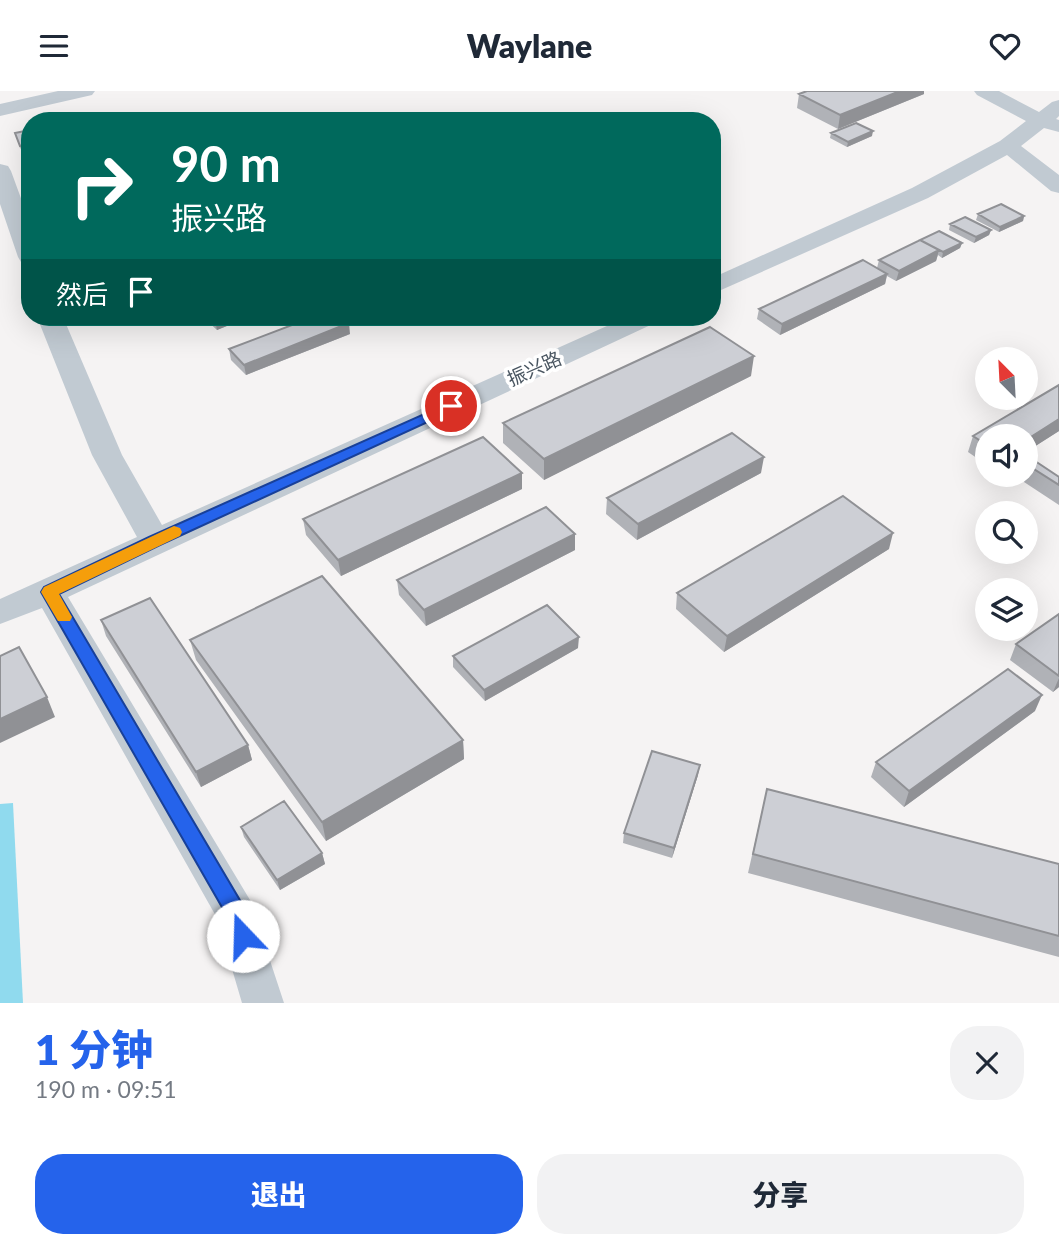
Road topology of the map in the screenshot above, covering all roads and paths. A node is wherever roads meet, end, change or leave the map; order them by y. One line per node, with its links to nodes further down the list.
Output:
1 (85, 91): 3 (street)
2 (984, 91): 4 (street)
3 (0, 110)
4 (1053, 118): 5 (street)
5 (1009, 146): 7 (street); 9 (street)
6 (0, 171): 8 (street)
7 (1059, 185)
8 (21, 231)
9 (721, 284)
10 (55, 326): 12 (street)
11 (628, 326): 12 (street, 振兴路)
12 (155, 541): 13 (street, 振兴路)
13 (50, 592): 14 (street, 振兴路); 15 (street)
14 (0, 612)
15 (262, 1003)

